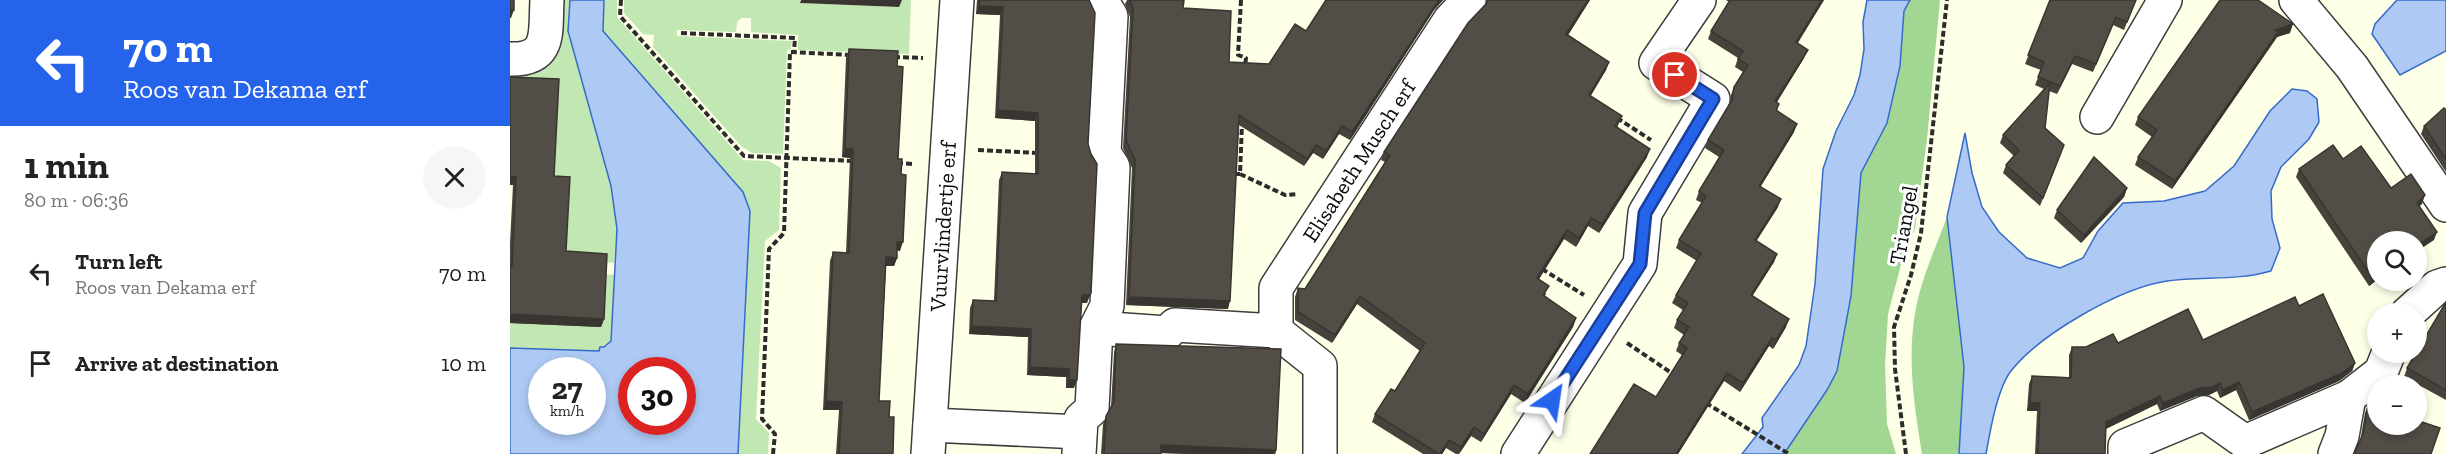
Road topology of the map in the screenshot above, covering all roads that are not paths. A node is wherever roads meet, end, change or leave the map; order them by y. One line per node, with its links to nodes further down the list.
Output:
1 (547, 0): 8 (street)
2 (957, 0): 17 (street, Vuurvlindertje erf)
3 (1101, 0): 13 (street)
4 (1469, 0): 14 (street, Elisabeth Musch erf)
5 (1699, 0): 20 (street)
6 (2165, 0): 9 (street)
7 (2296, 0): 10 (street)
8 (510, 59)
9 (2097, 117)
10 (2446, 205)
11 (2446, 284): 12 (street)
12 (2419, 303)
13 (1096, 328): 14 (street); 18 (street)
14 (1276, 331): 19 (street)
15 (2385, 363): 16 (street)
16 (2349, 397): 21 (street); 22 (street)
17 (929, 440): 18 (street)
18 (1080, 443)
19 (1320, 454)
20 (1518, 454)
21 (2125, 454)
22 (2335, 454)

